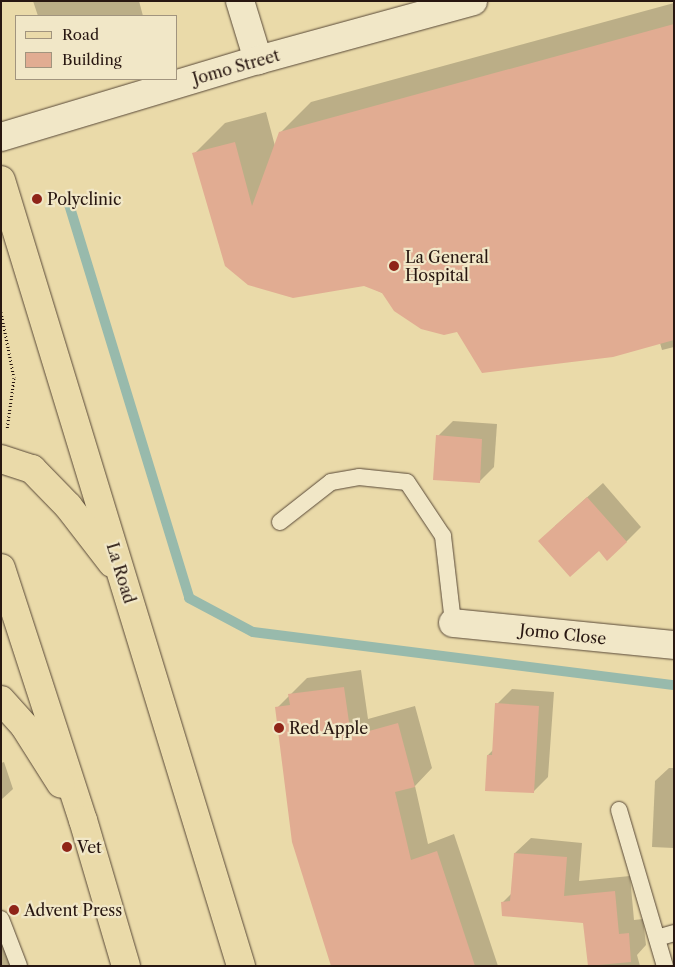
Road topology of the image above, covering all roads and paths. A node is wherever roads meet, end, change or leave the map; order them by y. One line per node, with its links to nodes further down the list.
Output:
1 (240, 1): 3 (street)
2 (473, 1): 3 (street, Jomo Street)
3 (258, 60): 4 (street, Jomo Street)
4 (1, 138)
5 (1, 180): 10 (main road, La Road)
6 (1, 312): 7 (path)
7 (3, 447): 10 (main road)
8 (280, 522): 11 (lane)
9 (1, 568): 15 (main road)
10 (123, 578): 21 (main road, La Road)
11 (453, 623): 12 (street, Jomo Close)
12 (674, 645)
13 (1, 700): 15 (main road)
14 (619, 810): 18 (lane)
15 (82, 820): 19 (main road)
16 (1, 919): 20 (lane)
17 (674, 933): 18 (lane)
18 (657, 938): 22 (lane)
19 (120, 963)
20 (19, 966)
21 (241, 966)
22 (665, 966)

